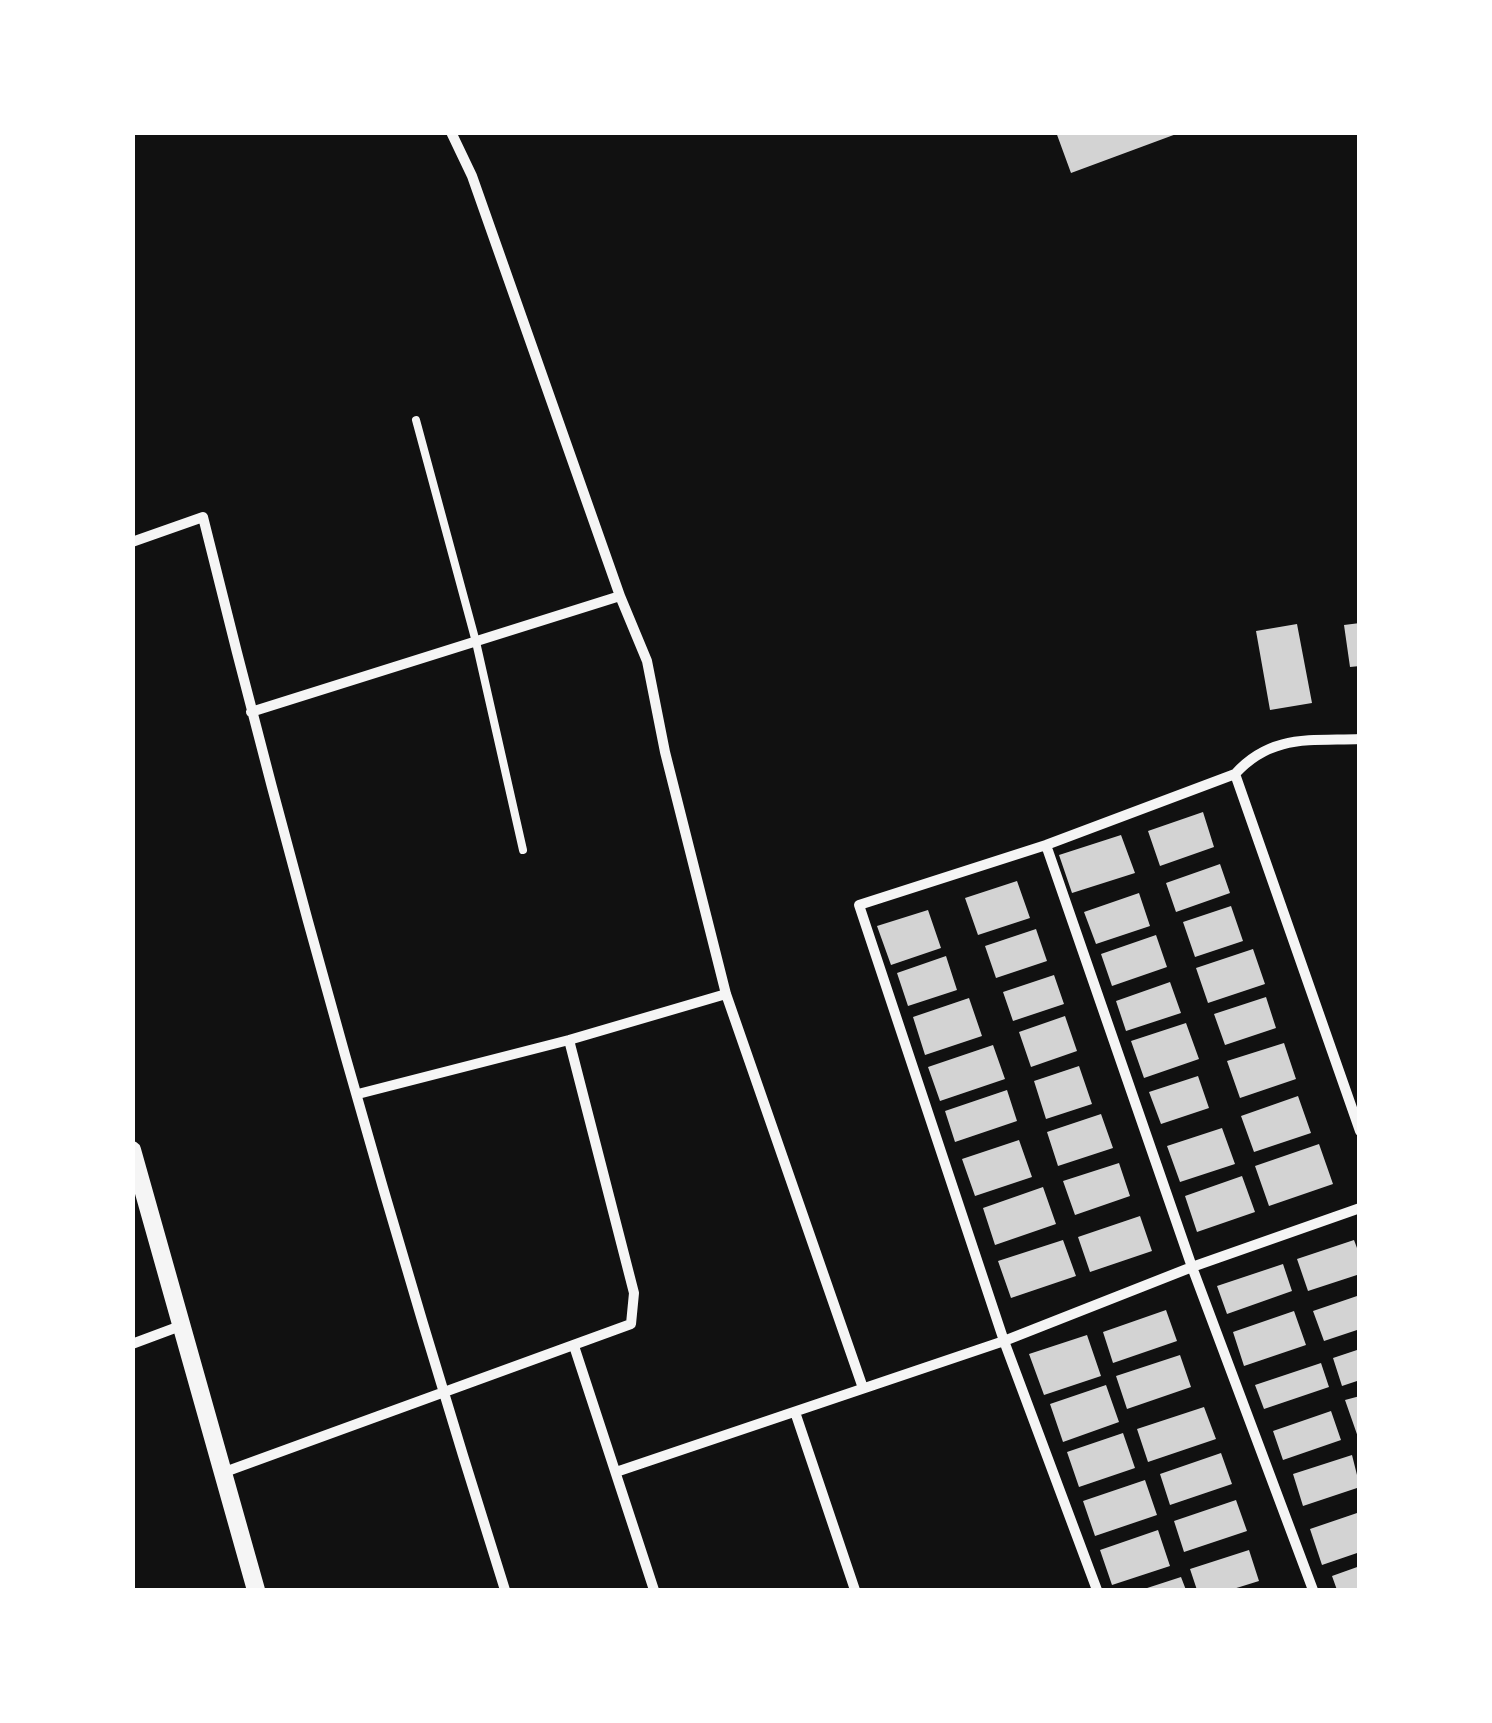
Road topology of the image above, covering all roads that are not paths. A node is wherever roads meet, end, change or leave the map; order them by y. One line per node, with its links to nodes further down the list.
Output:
1 (451, 132): 4 (street)
2 (416, 420): 5 (lane)
3 (132, 542): 6 (street)
4 (620, 596): 5 (street); 11 (street)
5 (476, 642): 6 (street); 10 (lane)
6 (251, 712): 13 (street)
7 (1360, 739): 8 (street)
8 (1235, 774): 9 (street); 14 (street)
9 (1046, 845): 17 (street); 19 (street)
10 (523, 850)
11 (726, 994): 12 (street); 22 (street)
12 (569, 1040): 13 (street); 21 (street)
13 (358, 1094): 23 (street)
14 (1360, 1131)
15 (132, 1150): 18 (street)
16 (1360, 1208): 17 (street)
17 (1192, 1267): 19 (street); 32 (street)
18 (184, 1325): 20 (street); 26 (street)
19 (1004, 1341): 22 (street); 31 (street)
20 (132, 1344)
21 (574, 1346): 23 (street); 25 (street)
22 (864, 1388): 24 (street)
23 (443, 1394): 26 (street); 28 (street)
24 (795, 1412): 25 (street); 30 (street)
25 (616, 1472): 29 (street)
26 (222, 1473): 27 (street)
27 (256, 1590)
28 (505, 1590)
29 (654, 1590)
30 (855, 1590)
31 (1097, 1590)
32 (1312, 1590)

